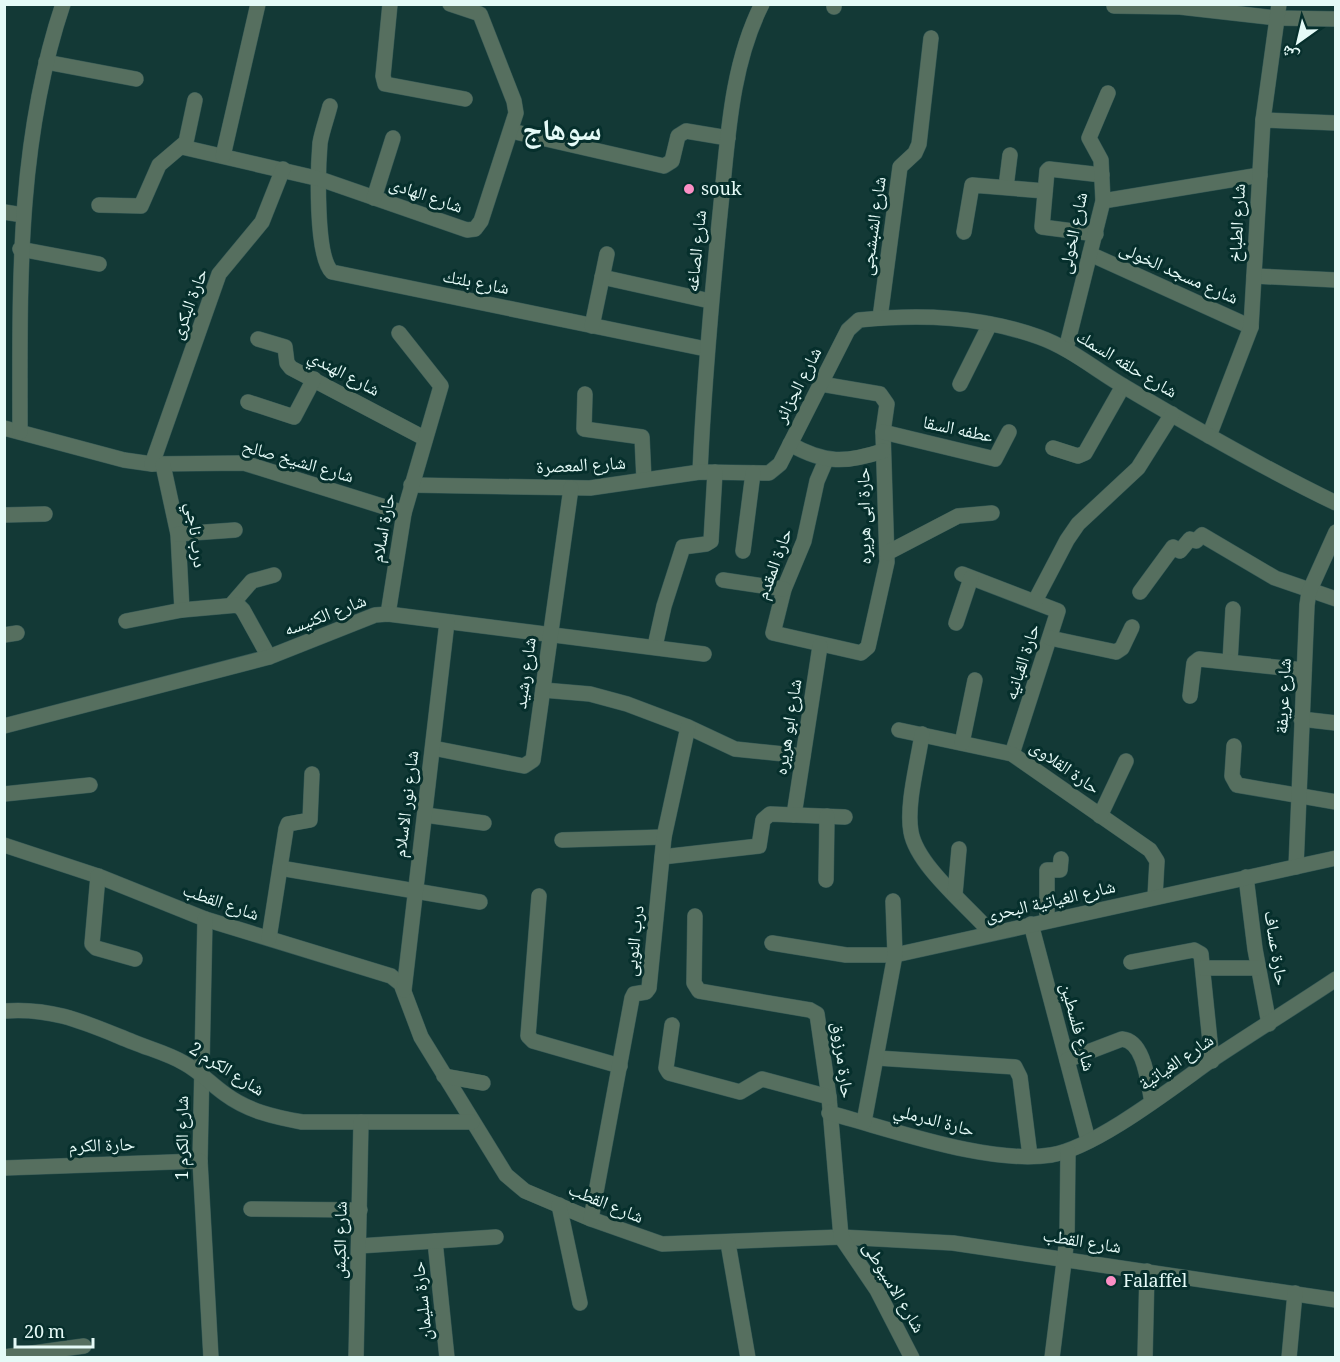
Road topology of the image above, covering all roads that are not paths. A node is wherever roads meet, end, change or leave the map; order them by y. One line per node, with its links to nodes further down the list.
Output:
1 (258, 4): 25 (street)
2 (390, 4): 15 (street)
3 (450, 4): 20 (street, شارع الهادى)
4 (762, 4): 22 (street, شارع الصاغه)
5 (60, 6): 12 (street)
6 (1114, 6): 7 (street)
7 (1179, 6): 8 (street)
8 (1231, 8): 9 (street)
9 (1278, 11): 10 (street); 18 (street, شارع الطباخ)
10 (1335, 19)
11 (931, 38): 47 (street, شارع الشبشجى)
12 (46, 63): 13 (street); 36 (street)
13 (136, 79)
14 (1108, 93): 27 (street, شارع الخولى)
15 (465, 99)
16 (195, 100): 23 (street)
17 (330, 106): 29 (street)
18 (1263, 120): 19 (street); 28 (street, شارع الطباخ)
19 (1335, 123)
20 (511, 131): 22 (street); 32 (street, شارع الهادى)
21 (393, 138): 32 (street)
22 (728, 138): 46 (street, شارع الصاغه)
23 (182, 147): 25 (street, شارع الهادى); 34 (street)
24 (1010, 155): 30 (street)
25 (223, 156): 26 (street, شارع الهادى)
26 (283, 170): 29 (street, شارع الهادى); 72 (street, حارة البكرى)
27 (1102, 175): 31 (street); 33 (street, شارع الخولى)
28 (1260, 175): 33 (street); 43 (street, شارع الطباخ)
29 (320, 179): 32 (street, شارع الهادى); 49 (street, شارع بلتك)
30 (1006, 187): 31 (street); 37 (street)
31 (1045, 192): 38 (street)
32 (374, 198)
33 (1103, 201): 38 (street, شارع الخولى)
34 (99, 205)
35 (4, 212): 36 (street)
36 (23, 215): 39 (street)
37 (964, 232)
38 (1096, 234): 41 (street, شارع الخولى)
39 (20, 249): 42 (street); 63 (street)
40 (607, 254): 44 (street)
41 (1090, 254): 50 (street, شارع مسجد الخولى); 54 (street, شارع الخولى)
42 (99, 264)
43 (1254, 276): 45 (street); 50 (street, شارع الطباخ)
44 (602, 277): 46 (street); 49 (street)
45 (1335, 280)
46 (710, 301): 53 (street, شارع الصاغه)
47 (880, 318): 48 (street, شارع حلقه السمك); 56 (street, شارع الجزائر)
48 (990, 324): 54 (street, شارع حلقه السمك); 57 (street)
49 (592, 326): 53 (street, شارع بلتك)
50 (1251, 327): 66 (street, شارع الطباخ)
51 (399, 333): 67 (street)
52 (258, 339): 55 (street, شارع الهندي)
53 (706, 349): 73 (street, شارع الصاغه)
54 (1066, 349): 58 (street, شارع حلقه السمك)
55 (314, 379): 60 (street); 67 (street, شارع الهندي)
56 (821, 384): 64 (street, حارة ابى هريره); 68 (street, شارع الجزائر)
57 (960, 384)
58 (1123, 387): 61 (street, شارع حلقه السمك); 69 (street)
59 (585, 394): 75 (street)
60 (248, 402)
61 (1172, 414): 66 (street, شارع حلقه السمك); 94 (street)
62 (4, 428): 63 (street, شارع الشيخ صالح)
63 (20, 432): 72 (street, شارع الشيخ صالح)
64 (883, 432): 65 (street, عطفه السقا); 70 (street, حارة ابى هريره)
65 (1009, 432)
66 (1209, 436): 78 (street, شارع حلقه السمك)
67 (424, 438): 76 (street)
68 (790, 444): 71 (street); 74 (street, شارع الجزائر)
69 (1053, 448)
70 (883, 451): 71 (street); 87 (street, حارة ابى هريره)
71 (826, 460): 90 (street, حارة المقدم)
72 (157, 465): 79 (street, شارع الشيخ صالح); 85 (street, درب ناجي)
73 (708, 472): 74 (street, شارع المعصرة); 75 (street, شارع المعصرة); 105 (street, شارع الصاغه)
74 (753, 473): 86 (street)
75 (644, 480): 77 (street, شارع المعصرة)
76 (411, 484): 77 (street, شارع المعصرة); 79 (street, حارة اسلام)
77 (571, 488): 103 (street, شارع رشيد)
78 (1335, 503)
79 (404, 513): 98 (street, حارة اسلام)
80 (992, 513): 87 (street)
81 (45, 514): 82 (street)
82 (4, 515)
83 (235, 530): 85 (street)
84 (1335, 532): 92 (street, شارع عريفة)
85 (178, 534): 97 (street, درب ناجي)
86 (743, 551)
87 (887, 553): 106 (street, حارة ابى هريره)
88 (274, 575): 95 (street)
89 (723, 580): 90 (street)
90 (783, 589): 106 (street, حارة المقدم)
91 (1140, 592): 92 (street)
92 (1309, 592): 93 (street); 110 (street, شارع عريفة)
93 (1335, 599)
94 (1035, 601): 101 (street, حارة القبانيه); 104 (street, حارة القبانيه)
95 (232, 604): 97 (street); 108 (street)
96 (1233, 609): 109 (street)
97 (182, 610): 99 (street)
98 (388, 614): 100 (street, شارع الكنيسه); 108 (street, شارع الكنيسه)
99 (126, 621)
100 (447, 622): 103 (street, شارع الكنيسه); 122 (street, شارع نور الاسلام)
101 (956, 623)
102 (1132, 627): 104 (street)
103 (550, 634): 105 (street, شارع الكنيسه); 112 (street, شارع رشيد)
104 (1050, 638): 123 (street, حارة القبانيه)
105 (655, 646): 107 (street, شارع الكنيسه)
106 (820, 646): 124 (street, شارع ابو هريره)
107 (704, 654)
108 (269, 657): 116 (street, شارع الكنيسه)
109 (1230, 662): 110 (street); 113 (street)
110 (1304, 670): 114 (street, شارع عريفة)
111 (975, 680): 120 (street)
112 (543, 690): 117 (street); 122 (street, شارع رشيد)
113 (1190, 696)
114 (1301, 719): 115 (street); 129 (street, شارع عريفة)
115 (1335, 723)
116 (4, 726)
117 (688, 727): 124 (street); 137 (street, درب النوبى)
118 (899, 730): 119 (street, حارة القلاوى)
119 (922, 734): 120 (street, حارة القلاوى); 150 (street)
120 (962, 743): 123 (street, حارة القلاوى)
121 (1234, 746): 129 (street)
122 (433, 747): 131 (street, شارع نور الاسلام)
123 (1012, 754): 134 (street, حارة القلاوى)
124 (803, 756): 132 (street, شارع ابو هريره)
125 (1126, 761): 134 (street)
126 (312, 774): 145 (street)
127 (90, 785): 128 (street)
128 (4, 794)
129 (1297, 797): 130 (street); 144 (street, شارع عريفة)
130 (1335, 802)
131 (425, 814): 136 (street); 149 (street, شارع نور الاسلام)
132 (794, 814): 133 (street); 141 (street)
133 (827, 816): 135 (street); 148 (street)
134 (1100, 816): 152 (street, حارة القلاوى)
135 (845, 817)
136 (484, 824)
137 (664, 837): 138 (street); 141 (street, درب النوبى)
138 (562, 840)
139 (4, 845): 146 (street, شارع القطب)
140 (958, 849): 150 (street)
141 (662, 857): 175 (street, درب النوبى)
142 (1335, 858): 144 (street, شارع الغياتية البحرى)
143 (1061, 859): 157 (street)
144 (1296, 867): 147 (street, شارع الغياتية البحرى)
145 (280, 868): 149 (street); 160 (street)
146 (98, 876): 156 (street, شارع القطب); 163 (street)
147 (1246, 877): 152 (street, شارع الغياتية البحرى); 166 (street, حارة عساف)
148 (826, 880)
149 (416, 891): 154 (street); 168 (street, شارع نور الاسلام)
150 (955, 894): 159 (street)
151 (539, 896): 175 (street)
152 (1155, 897): 157 (street, شارع الغياتية البحرى)
153 (893, 901): 162 (street)
154 (480, 902)
155 (695, 916): 179 (street, حارة مرزوق)
156 (205, 919): 160 (street, شارع القطب); 176 (street, شارع الكرم 1)
157 (1047, 920): 158 (street, شارع الغياتية البحرى)
158 (1031, 924): 159 (street, شارع الغياتية البحرى); 173 (street, شارع فلسطين)
159 (991, 933): 162 (street, شارع الغياتية البحرى)
160 (269, 938): 168 (street, شارع القطب)
161 (772, 943): 162 (street, شارع الغياتية البحرى)
162 (895, 955): 172 (street)
163 (135, 959)
164 (1131, 962): 165 (street)
165 (1203, 968): 166 (street); 174 (street)
166 (1257, 968): 171 (street, حارة عساف)
167 (1335, 979): 171 (street, شارع الغياتية)
168 (404, 990): 177 (street, شارع القطب)
169 (4, 1011): 176 (street, شارع الكرم 2)
170 (672, 1024): 179 (street)
171 (1269, 1024): 174 (street, شارع الغياتية)
172 (877, 1058): 184 (street); 187 (street)
173 (1067, 1060): 180 (street); 185 (street, شارع فلسطين)
174 (1212, 1060): 180 (street, شارع الغياتية)
175 (620, 1066): 193 (street, درب النوبى)
176 (202, 1076): 182 (street, شارع الكرم 2); 188 (street, شارع الكرم 1)
177 (444, 1076): 178 (street); 183 (street, شارع القطب)
178 (483, 1083)
179 (829, 1097): 181 (street, حارة مرزوق)
180 (1152, 1102): 185 (street, شارع الغياتية)
181 (829, 1113): 184 (street, حارة الدرملي); 195 (street, حارة مرزوق)
182 (361, 1122): 183 (street, شارع الكرم 2); 192 (street, شارع الكبش)
183 (472, 1122): 190 (street, شارع القطب)
184 (864, 1122): 187 (street, حارة الدرملي)
185 (1088, 1140): 186 (street, شارع الغياتية)
186 (1068, 1150): 187 (street, شارع الغياتية); 199 (street)
187 (1030, 1156)
188 (200, 1161): 189 (street, حارة الكرم); 206 (street, شارع الكرم 1)
189 (4, 1168)
190 (559, 1205): 193 (street, شارع القطب); 203 (street)
191 (250, 1209): 192 (street)
192 (360, 1210): 198 (street, شارع الكبش)
193 (591, 1219): 197 (street, شارع القطب)
194 (496, 1237): 196 (street, حارة سليمان)
195 (841, 1237): 197 (street, شارع القطب); 199 (street, شارع القطب); 210 (street, شارع الاسيوطى)
196 (435, 1241): 198 (street, حارة سليمان); 208 (street, حارة سليمان)
197 (728, 1243): 209 (street)
198 (359, 1246): 207 (street, شارع الكبش)
199 (1065, 1259): 200 (street, شارع القطب); 211 (street)
200 (1147, 1271): 201 (street, شارع القطب); 212 (street)
201 (1294, 1293): 202 (street, شارع القطب); 213 (street)
202 (1335, 1300)
203 (580, 1303)
204 (84, 1346): 205 (street)
205 (4, 1357)
206 (211, 1358)
207 (356, 1358)
208 (447, 1358)
209 (748, 1358)
210 (912, 1358)
211 (1052, 1358)
212 (1145, 1358)
213 (1289, 1358)

